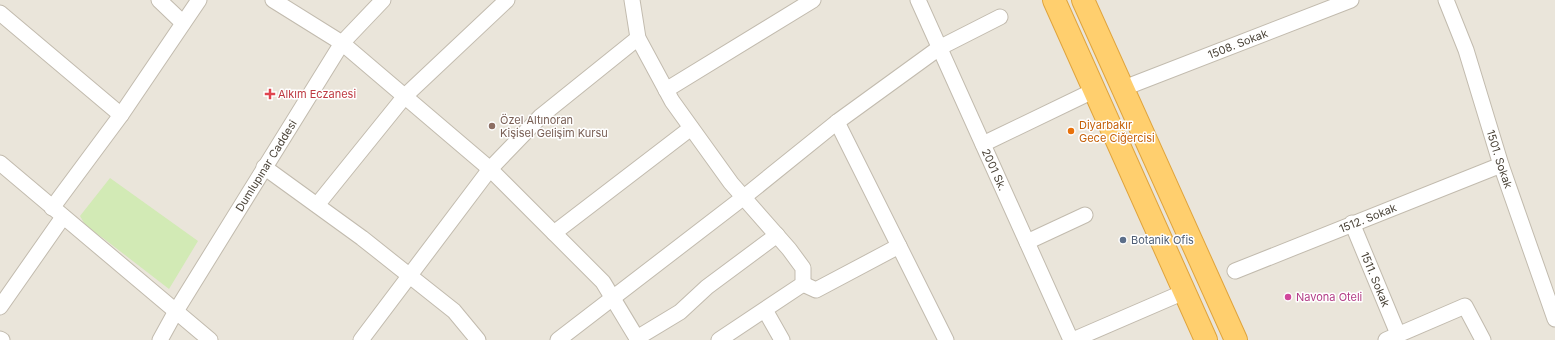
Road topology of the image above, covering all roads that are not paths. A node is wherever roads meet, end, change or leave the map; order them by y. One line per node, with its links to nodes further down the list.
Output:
1 (159, 0): 15 (street)
2 (199, 0): 15 (street)
3 (273, 0): 17 (street)
4 (383, 0): 17 (street, Dumlupınar Caddesi)
5 (507, 0): 22 (street)
6 (632, 0): 16 (street)
7 (813, 0): 20 (street)
8 (918, 0): 18 (street, 2001 Sk.)
9 (1054, 0): 21 (highway)
10 (1083, 0): 19 (highway)
11 (1351, 0): 19 (street, 1508. Sokak)
12 (1446, 0): 28 (street, 1501. Sokak)
13 (0, 13): 23 (street)
14 (1000, 17): 18 (street)
15 (183, 23): 23 (street)
16 (638, 38): 20 (street); 30 (street)
17 (342, 42): 22 (street); 29 (street, Dumlupınar Caddesi)
18 (939, 48): 24 (street); 26 (street, 2001 Sk.)
19 (1124, 88): 61 (highway)
20 (666, 90): 25 (street)
21 (1095, 90): 26 (street); 43 (highway)
22 (405, 96): 30 (street); 32 (street)
23 (121, 115): 33 (street)
24 (836, 122): 31 (street); 39 (street)
25 (691, 128): 31 (street); 36 (street)
26 (983, 144): 38 (street, 2001 Sk.)
27 (0, 163): 33 (street)
28 (1501, 165): 35 (street, 1512. Sokak); 48 (street, 1501. Sokak)
29 (264, 167): 32 (street); 47 (street, Dumlupınar Caddesi)
30 (490, 169): 36 (street); 41 (street)
31 (744, 197): 37 (street); 44 (street)
32 (317, 205): 41 (street)
33 (58, 212): 45 (street); 47 (street)
34 (1085, 215): 38 (street)
35 (1352, 223): 40 (street, 1512. Sokak); 49 (street, 1511. Sokak)
36 (554, 232): 44 (street)
37 (777, 235): 42 (street); 50 (street)
38 (1027, 242): 59 (street, 2001 Sk.)
39 (899, 246): 42 (street); 58 (street)
40 (1235, 271)
41 (411, 277): 53 (street); 54 (street)
42 (803, 284): 46 (street)
43 (1184, 292): 59 (street); 60 (highway)
44 (613, 298): 50 (street); 55 (street)
45 (0, 307)
46 (765, 310): 56 (street); 57 (street)
47 (176, 311): 51 (street, Dumlupınar Caddesi); 52 (street)
48 (1555, 318)
49 (1392, 337): 62 (street)
50 (637, 339)
51 (160, 340)
52 (210, 340)
53 (362, 340)
54 (478, 340)
55 (558, 340)
56 (719, 340)
57 (782, 340)
58 (946, 340)
59 (1072, 340)
60 (1206, 340)
61 (1236, 340)
62 (1483, 340)

